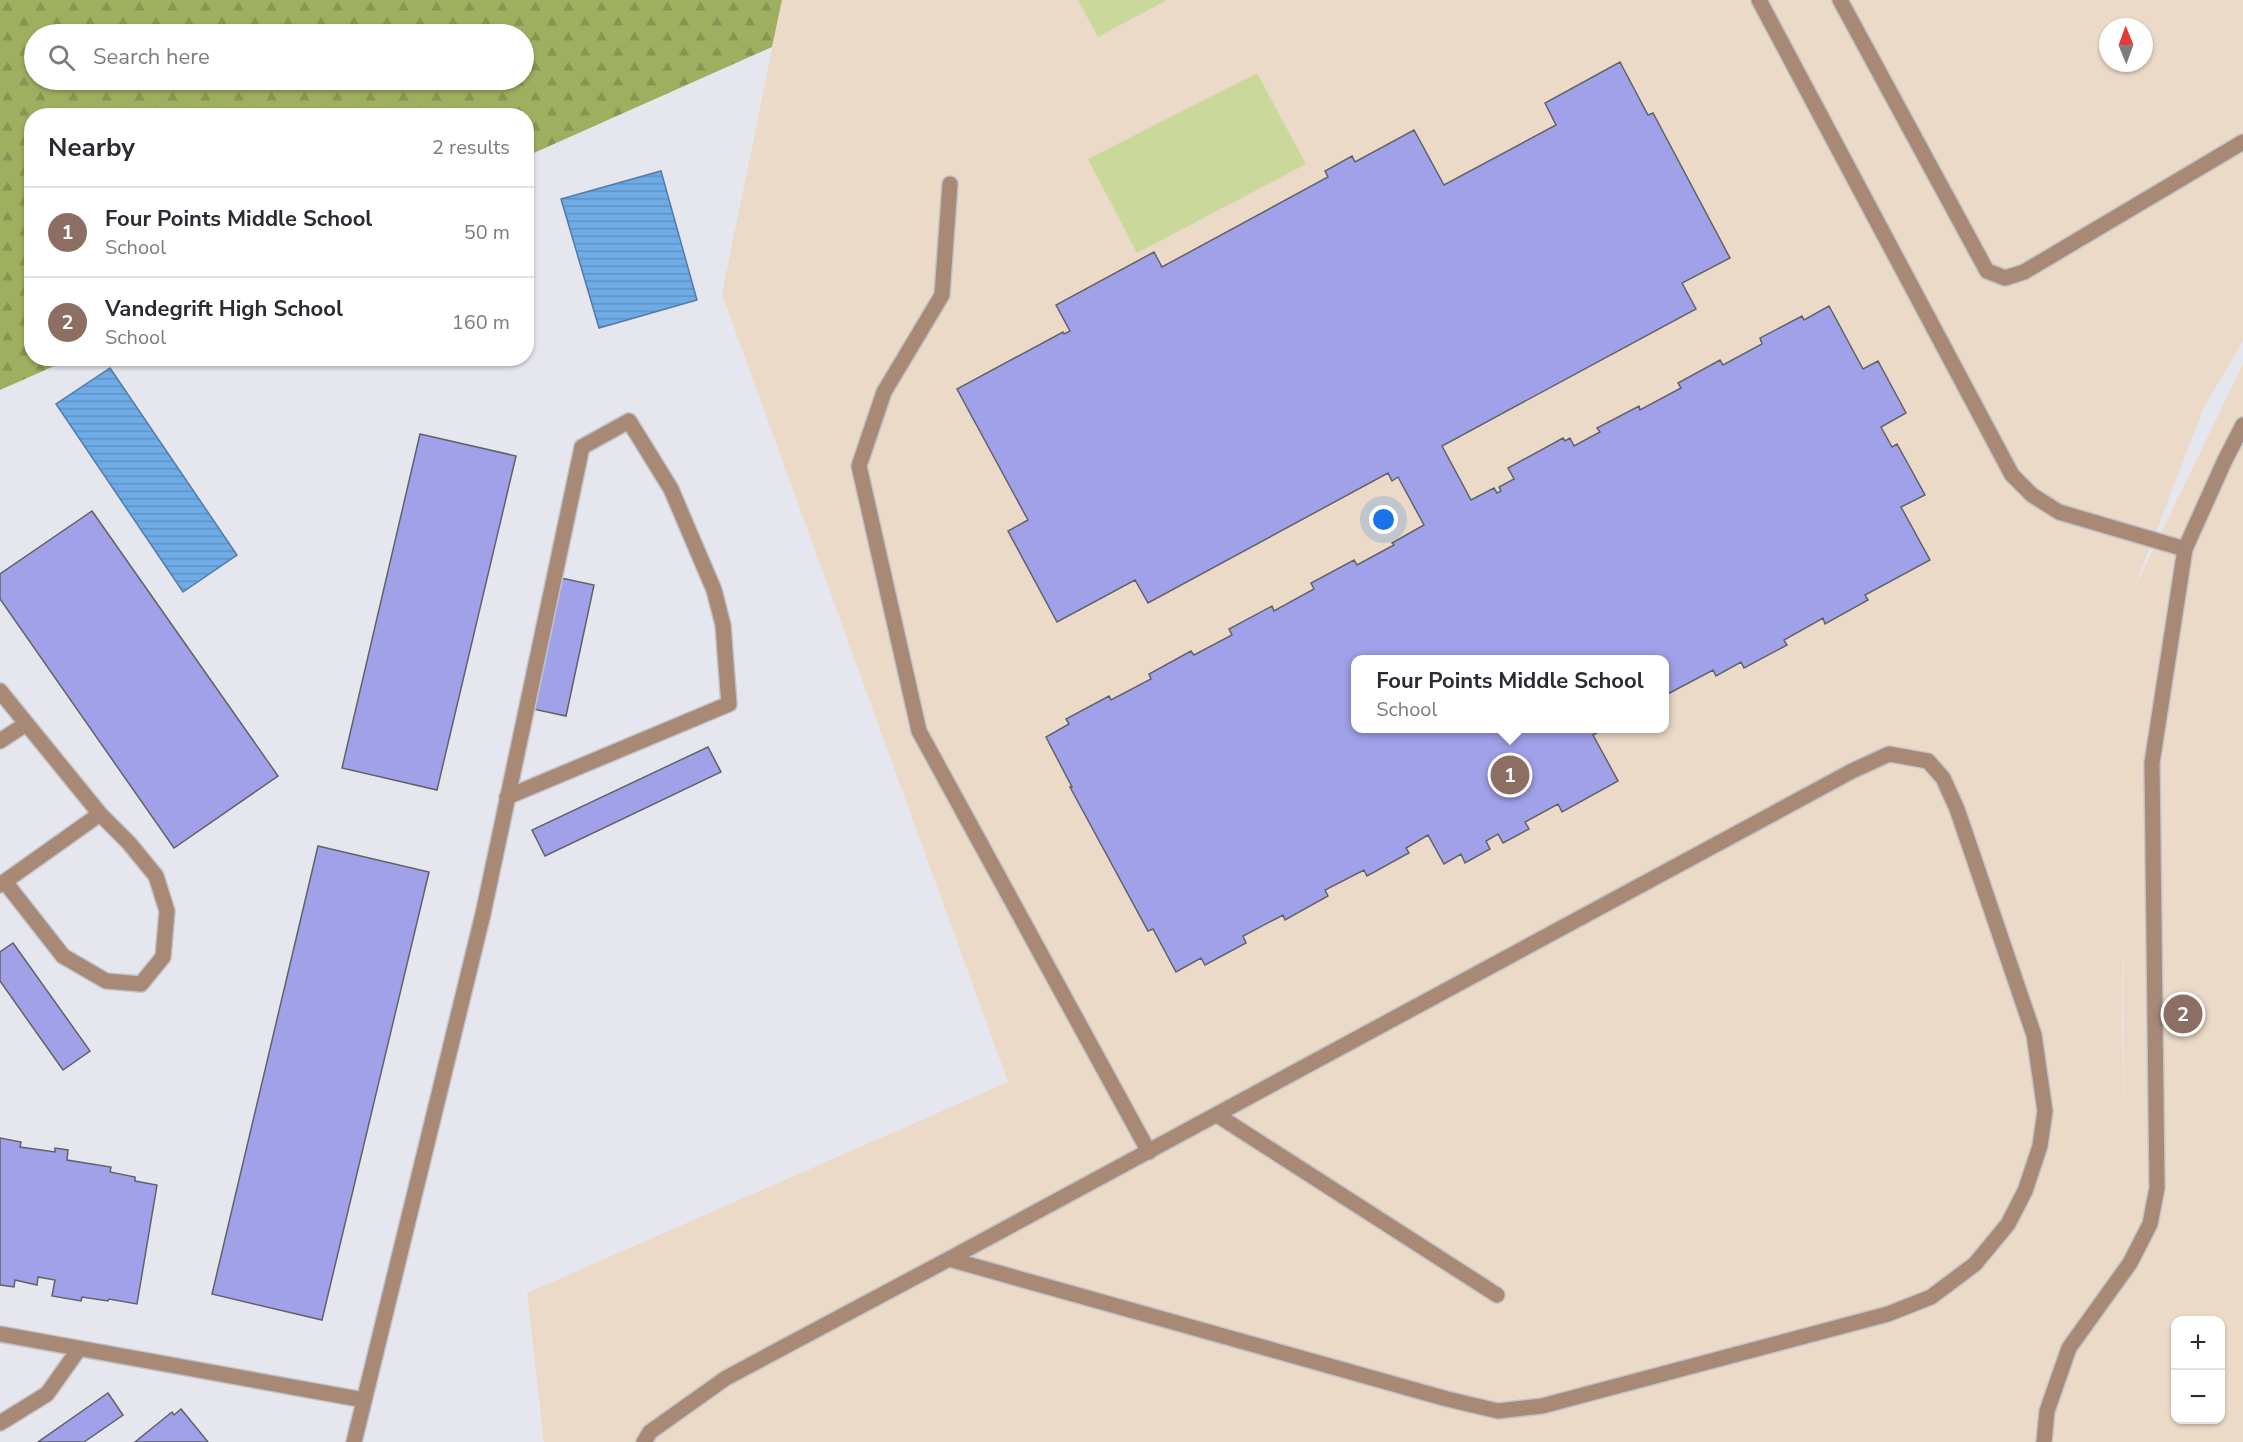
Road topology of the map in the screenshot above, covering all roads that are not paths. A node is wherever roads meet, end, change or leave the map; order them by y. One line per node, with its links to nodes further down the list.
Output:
1 (1759, 0): 6 (lane)
2 (1840, 0): 3 (lane)
3 (2243, 142)
4 (950, 184): 14 (lane)
5 (2243, 425): 6 (lane)
6 (2185, 549): 23 (lane)
7 (0, 691): 8 (lane)
8 (26, 724): 9 (lane); 11 (lane)
9 (0, 741)
10 (507, 797): 10 (lane); 19 (lane)
11 (100, 814): 12 (lane); 12 (lane)
12 (2, 884)
13 (1216, 1115): 14 (lane); 15 (lane); 16 (lane)
14 (1149, 1152): 15 (lane)
15 (949, 1259): 22 (lane)
16 (1497, 1295)
17 (0, 1334): 18 (lane)
18 (79, 1348): 19 (lane); 20 (lane)
19 (364, 1400): 21 (lane)
20 (0, 1423)
21 (354, 1442)
22 (645, 1442)
23 (2044, 1442)

